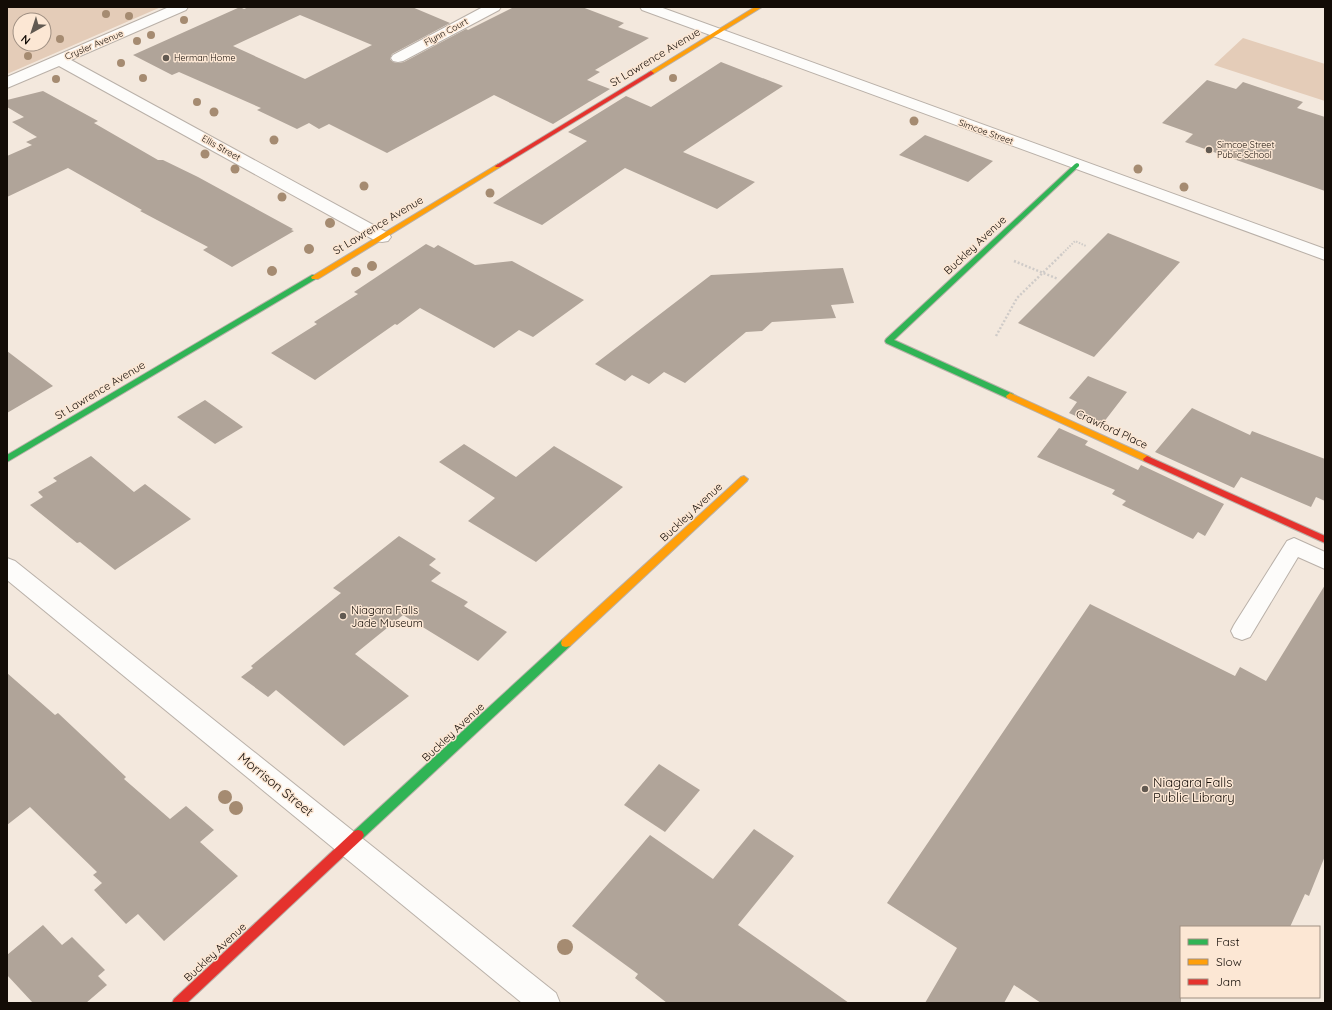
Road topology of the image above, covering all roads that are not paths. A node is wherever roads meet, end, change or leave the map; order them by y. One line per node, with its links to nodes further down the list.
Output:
1 (181, 7): 7 (street, Crysler Avenue)
2 (494, 7): 6 (street, Flynn Court)
3 (647, 7): 5 (street, Simcoe Street)
4 (759, 7): 5 (street, St Lawrence Avenue)
5 (718, 32): 9 (street, Simcoe Street); 10 (street, St Lawrence Avenue)
6 (398, 58)
7 (59, 60): 8 (street, Crysler Avenue); 10 (street, Ellis Street)
8 (7, 83)
9 (1077, 165): 11 (street, Simcoe Street); 12 (street, Buckley Avenue)
10 (382, 237): 13 (street, St Lawrence Avenue)
11 (1325, 255)
12 (889, 341): 15 (street, Crawford Place)
13 (7, 459)
14 (744, 479): 19 (street, Buckley Avenue)
15 (1325, 540)
16 (1325, 560): 18 (lane)
17 (7, 567): 19 (street, Morrison Street)
18 (1242, 631)
19 (349, 843): 20 (street, Buckley Avenue); 21 (street, Morrison Street)
20 (178, 1003)
21 (545, 1003)

